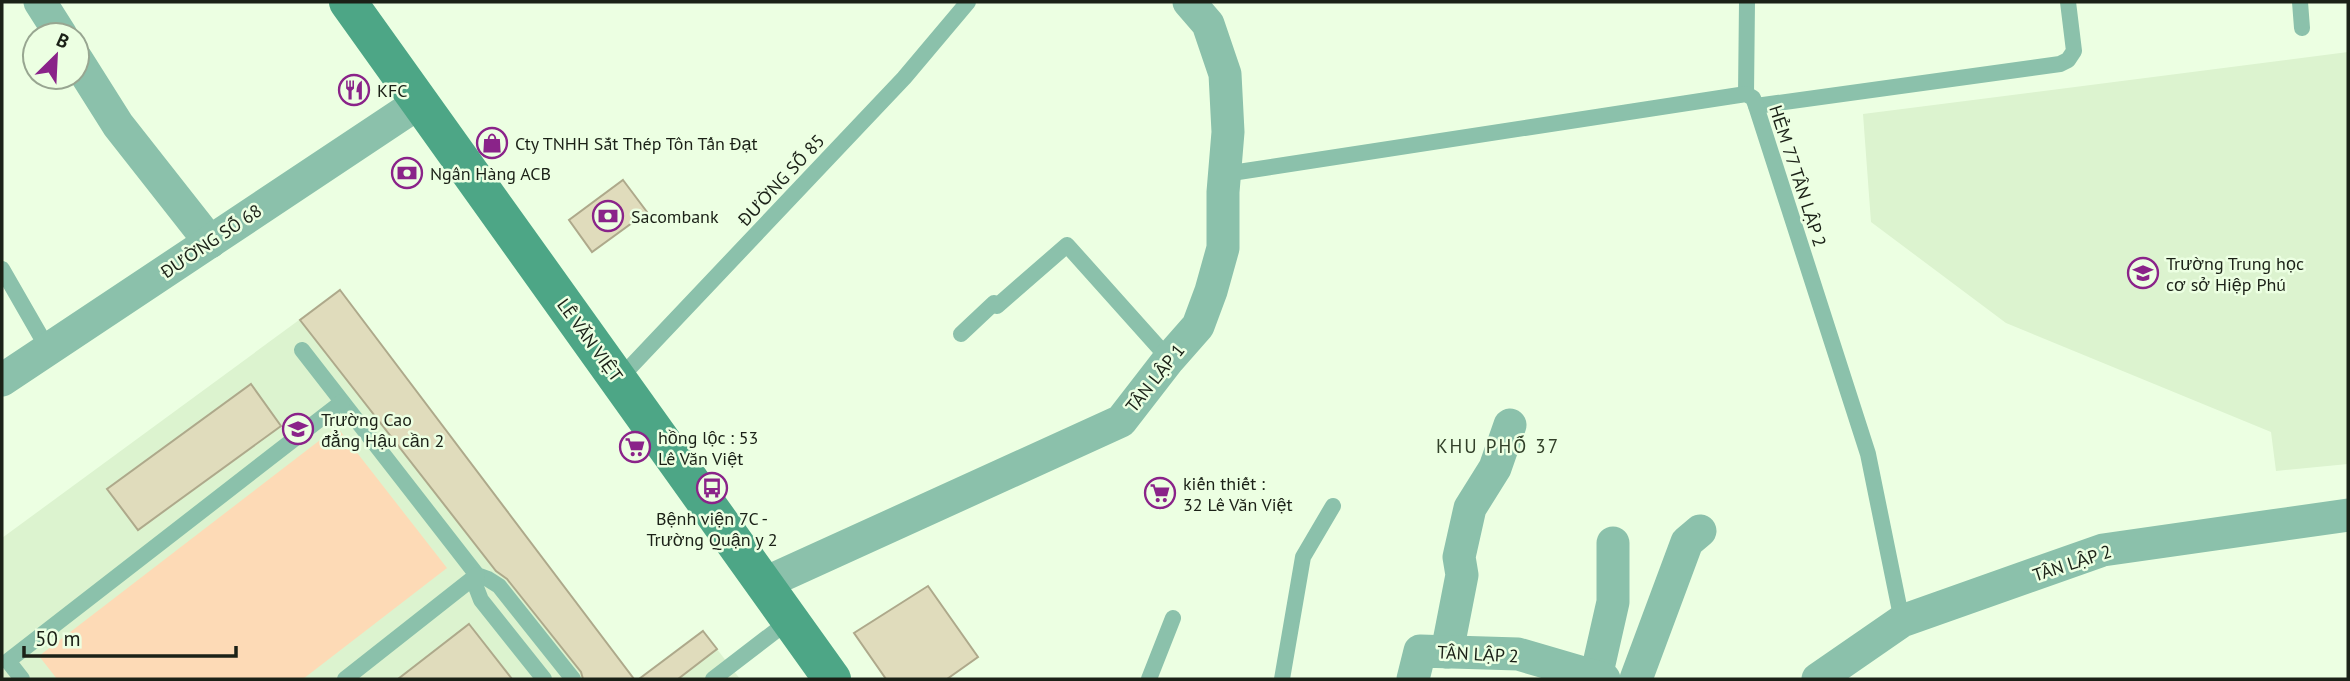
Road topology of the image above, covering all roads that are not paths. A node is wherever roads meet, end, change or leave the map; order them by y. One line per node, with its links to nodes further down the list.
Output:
1 (40, 2): 8 (street)
2 (348, 2): 12 (main road, LÊ VĂN VIỆT)
3 (968, 2): 21 (lane, ĐƯỜNG SỐ 85)
4 (1189, 2): 13 (street, TÂN LẬP 1)
5 (1747, 2): 11 (lane)
6 (2068, 2): 11 (lane)
7 (2300, 2): 9 (lane)
8 (52, 21)
9 (2302, 28)
10 (91, 82): 14 (street)
11 (1751, 100): 13 (lane, HẺM 77 TÂN LẬP 2); 32 (lane, HẺM 77 TÂN LẬP 2)
12 (420, 102): 14 (street, ĐƯỜNG SỐ 68); 21 (main road, LÊ VĂN VIỆT)
13 (1225, 174): 19 (street, TÂN LẬP 1)
14 (209, 242): 17 (street, ĐƯỜNG SỐ 68)
15 (2, 269): 17 (lane)
16 (961, 334): 19 (lane)
17 (48, 349): 20 (street, ĐƯỜNG SỐ 68)
18 (302, 350): 22 (lane)
19 (1169, 359): 29 (street, TÂN LẬP 1)
20 (2, 380)
21 (618, 380): 29 (main road, LÊ VĂN VIỆT)
22 (342, 402): 28 (lane); 35 (lane)
23 (1510, 425): 33 (street)
24 (1333, 506): 42 (lane)
25 (2348, 515): 32 (street, TÂN LẬP 2)
26 (1700, 531): 44 (street)
27 (1613, 542): 34 (street)
28 (477, 575): 36 (lane); 37 (lane); 38 (lane)
29 (764, 584): 31 (main road, LÊ VĂN VIỆT)
30 (1172, 618): 41 (lane)
31 (790, 620): 39 (lane); 40 (main road, LÊ VĂN VIỆT)
32 (1902, 621): 45 (street, TÂN LẬP 2)
33 (1447, 652): 34 (street, TÂN LẬP 2); 43 (street, TÂN LẬP 2)
34 (1600, 678)
35 (22, 679)
36 (345, 679)
37 (544, 679)
38 (573, 679)
39 (713, 679)
40 (832, 679)
41 (1149, 679)
42 (1282, 679)
43 (1413, 679)
44 (1636, 679)
45 (1818, 679)

